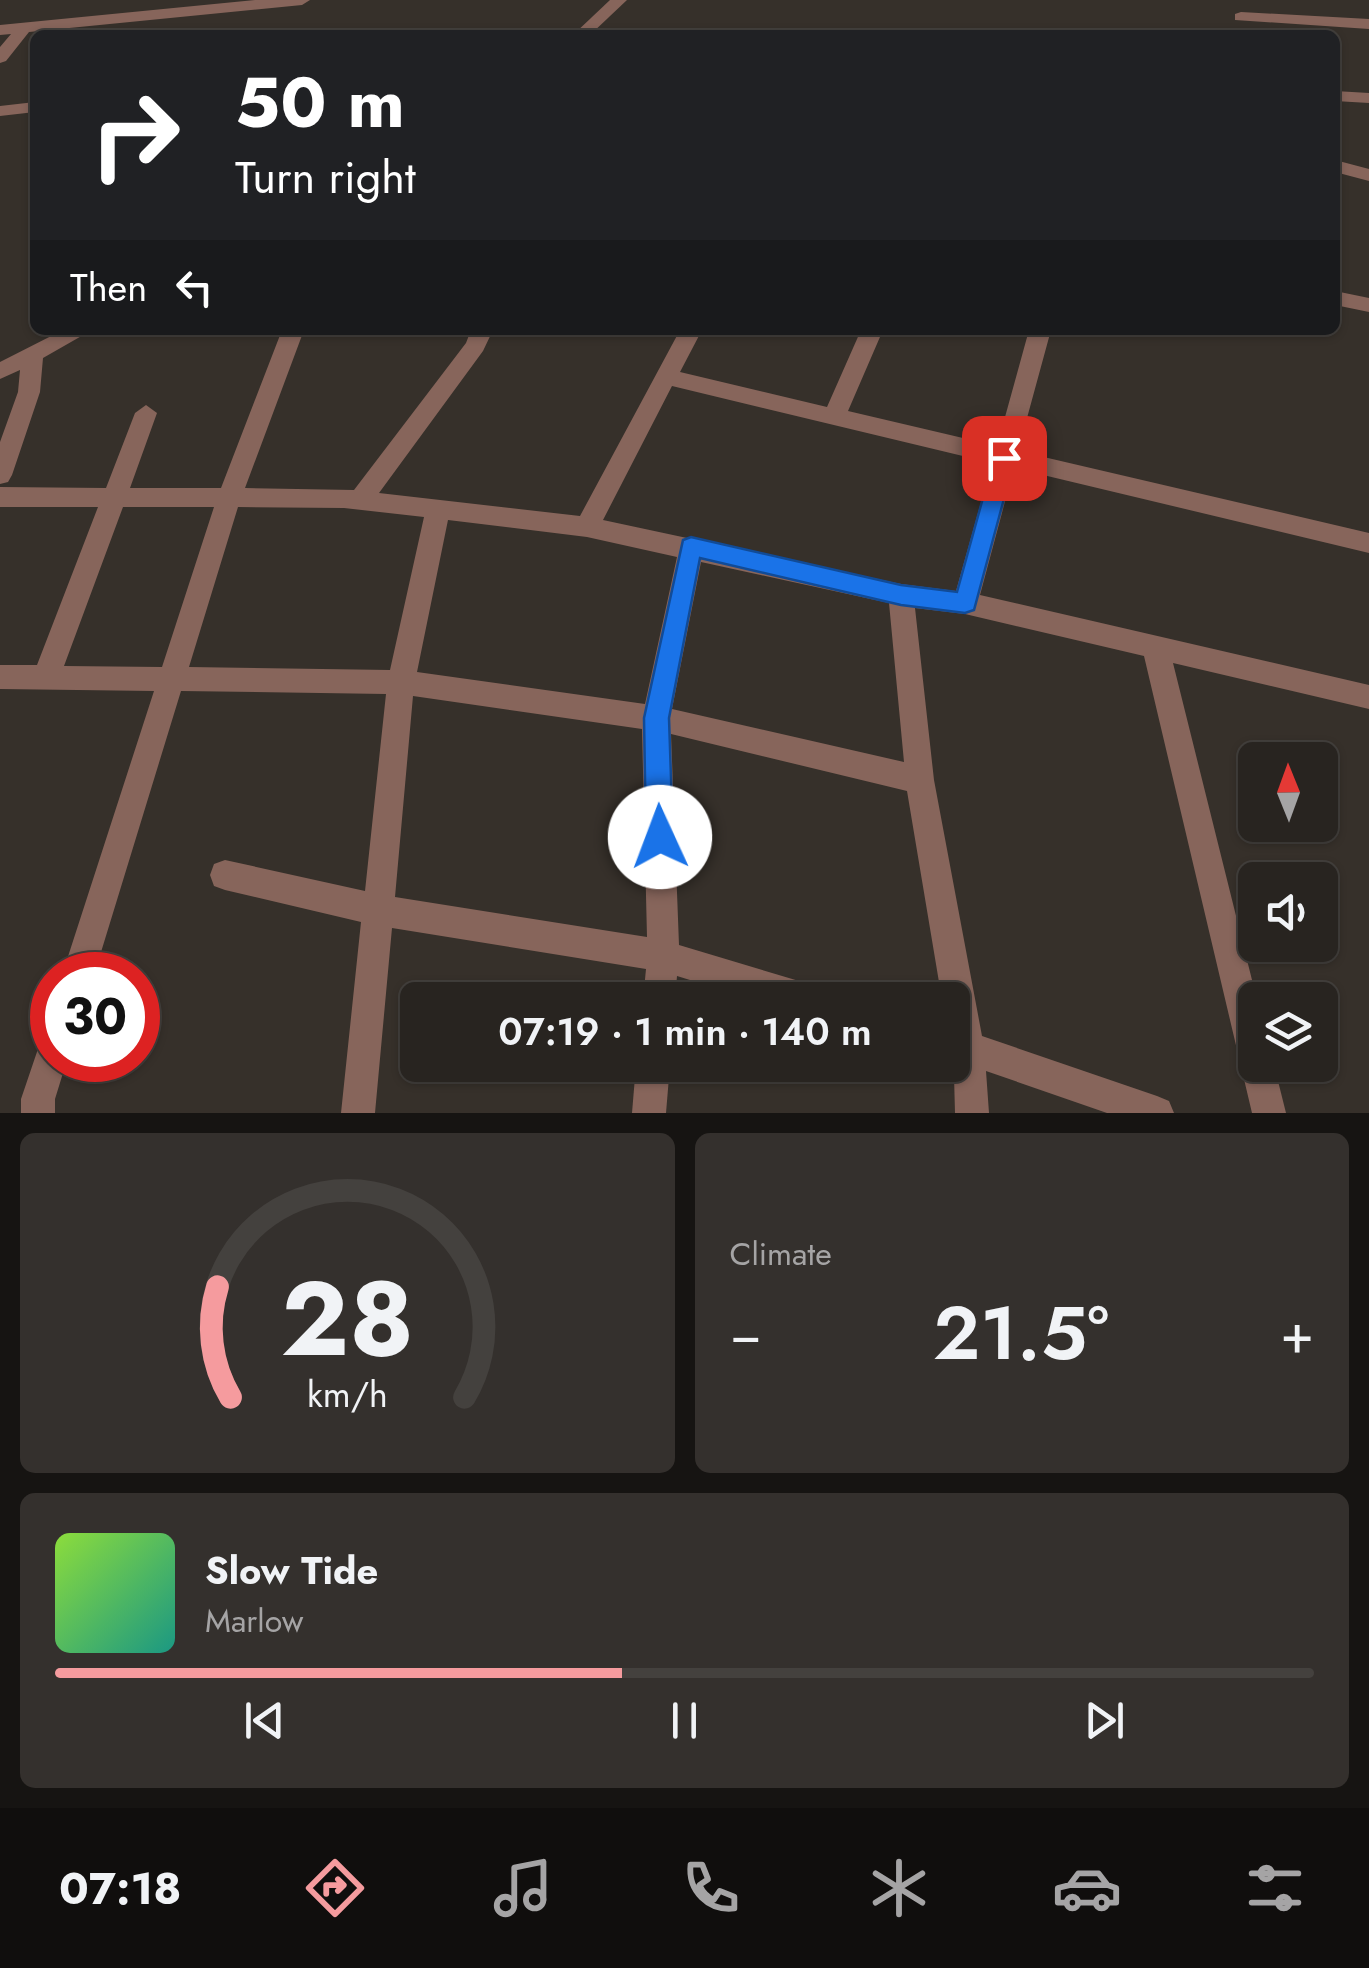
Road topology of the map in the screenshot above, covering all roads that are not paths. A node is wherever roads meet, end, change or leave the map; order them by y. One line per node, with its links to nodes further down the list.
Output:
1 (302, 0): 5 (street)
2 (619, 0): 7 (street)
3 (1238, 8): 4 (street); 8 (street)
4 (1369, 24)
5 (25, 28): 6 (street); 9 (street)
6 (0, 30)
7 (586, 30)
8 (1251, 30)
9 (0, 58)
10 (1340, 96): 11 (street)
11 (1369, 98)
12 (30, 108): 13 (street)
13 (0, 111)
14 (1340, 167): 15 (street)
15 (1369, 174)
16 (1340, 299): 17 (street)
17 (1369, 305)
18 (71, 335): 24 (street)
19 (291, 335): 33 (street)
20 (480, 335): 34 (street)
21 (687, 335): 26 (street)
22 (870, 335): 28 (street)
23 (1039, 335): 29 (street)
24 (33, 354): 25 (street); 30 (street)
25 (0, 370)
26 (666, 377): 28 (street); 36 (street)
27 (146, 413): 32 (street)
28 (834, 417): 29 (street)
29 (1004, 458): 37 (street); 40 (street)
30 (0, 475)
31 (0, 497): 32 (street)
32 (117, 497): 33 (street); 43 (street)
33 (229, 498): 34 (street); 44 (street)
34 (360, 500): 35 (street)
35 (438, 509): 36 (street); 45 (street)
36 (587, 527): 38 (street)
37 (1369, 543)
38 (691, 547): 39 (street); 47 (street)
39 (901, 595): 40 (street); 48 (street)
40 (965, 603): 41 (street)
41 (1156, 650): 46 (street); 56 (street)
42 (0, 677): 43 (street)
43 (46, 677): 44 (street)
44 (172, 677): 45 (street); 51 (street)
45 (401, 682): 47 (street); 50 (street)
46 (1369, 698)
47 (656, 718): 48 (street); 52 (street)
48 (920, 780): 55 (street)
49 (225, 876): 50 (street)
50 (378, 910): 52 (street); 63 (street)
51 (85, 952)
52 (663, 956): 53 (street); 54 (street)
53 (661, 982)
54 (749, 982)
55 (950, 982)
56 (1238, 988)
57 (970, 1048): 66 (street)
58 (43, 1082): 62 (street)
59 (652, 1082): 64 (street)
60 (967, 1082): 65 (street)
61 (1261, 1082): 67 (street)
62 (38, 1113)
63 (358, 1113)
64 (649, 1113)
65 (972, 1113)
66 (1157, 1113)
67 (1269, 1113)

